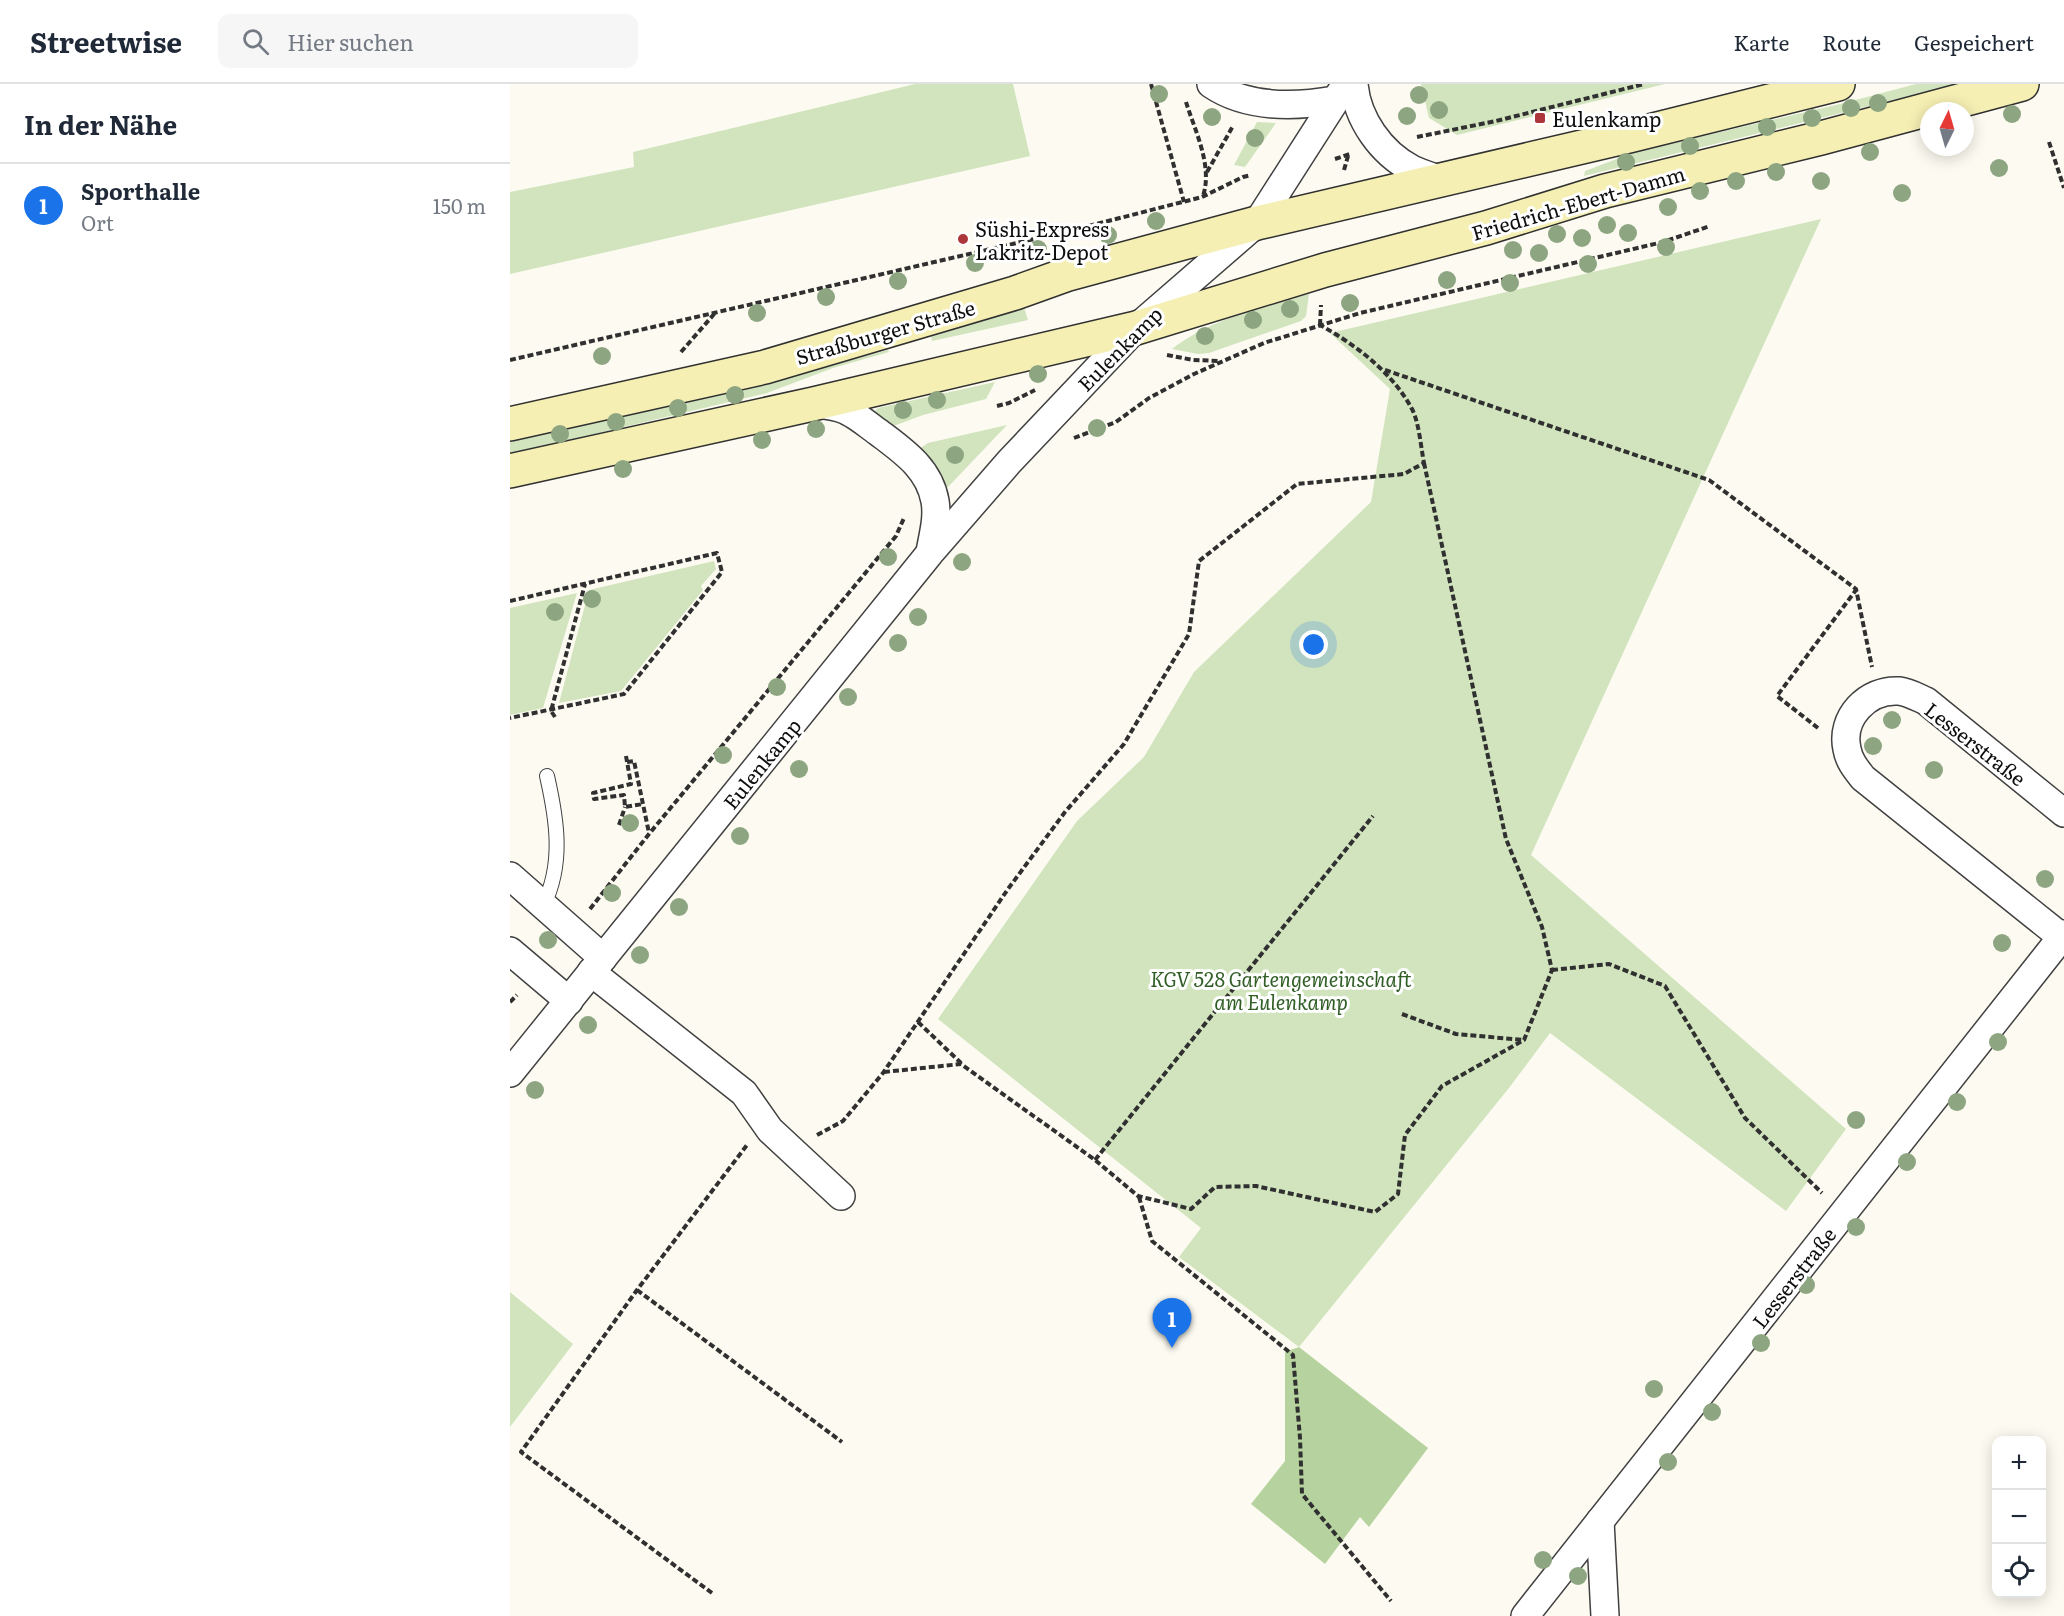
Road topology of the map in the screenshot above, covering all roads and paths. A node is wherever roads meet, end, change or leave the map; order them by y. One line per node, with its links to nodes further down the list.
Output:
1 (1151, 84): 20 (path)
2 (1211, 84): 7 (street)
3 (1622, 84): 8 (path)
4 (1644, 84): 8 (path)
5 (1838, 84): 17 (main road)
6 (2022, 84): 24 (main road, Friedrich-Ebert-Damm)
7 (1345, 89): 17 (street); 21 (street, Eulenkamp)
8 (1620, 90): 11 (path)
9 (1184, 95): 15 (path)
10 (1234, 125): 15 (path)
11 (1406, 139)
12 (2049, 142): 18 (path)
13 (1348, 156): 14 (path)
14 (1344, 172)
15 (1206, 173): 19 (path)
16 (1243, 177): 19 (path)
17 (1438, 179): 21 (main road)
18 (2064, 188)
19 (1202, 197): 20 (path)
20 (1184, 202): 26 (path)
21 (1257, 223): 24 (street, Eulenkamp); 33 (main road, Straßburger Straße)
22 (1710, 226): 23 (path)
23 (1320, 325): 27 (path); 28 (path)
24 (1136, 328): 30 (main road); 37 (street, Eulenkamp)
25 (1167, 355): 27 (path)
26 (510, 360)
27 (1221, 362): 32 (path)
28 (1383, 370): 34 (path); 39 (path)
29 (1040, 387): 31 (path)
30 (813, 404): 35 (main road); 37 (street, Eulenkamp)
31 (997, 406)
32 (1116, 422)
33 (510, 424)
34 (1425, 463): 61 (path); 64 (path)
35 (510, 471)
36 (905, 514): 54 (path)
37 (930, 553): 60 (street, Eulenkamp)
38 (585, 584): 40 (path); 42 (path); 42 (path)
39 (1856, 589): 41 (path); 45 (path)
40 (510, 601)
41 (1878, 694): 45 (street); 51 (street, Lesserstraße)
42 (551, 711): 43 (path); 44 (path)
43 (555, 717)
44 (510, 718)
45 (1846, 749): 58 (street, Lesserstraße)
46 (626, 756): 47 (path)
47 (627, 762): 49 (path); 50 (path)
48 (548, 776): 56 (lane)
49 (643, 804): 50 (path); 54 (path)
50 (626, 807): 53 (path)
51 (2064, 813)
52 (1373, 816): 70 (path)
53 (619, 825)
54 (649, 834): 57 (path)
55 (510, 876): 56 (street)
56 (543, 906): 60 (street)
57 (584, 917)
58 (2063, 938): 73 (street, Lesserstraße)
59 (510, 951): 62 (street)
60 (597, 965): 62 (street, Eulenkamp); 69 (street)
61 (1552, 970): 65 (path); 73 (path)
62 (569, 1001): 67 (street, Eulenkamp)
63 (1402, 1014): 65 (path)
64 (918, 1022): 66 (path); 68 (path)
65 (1524, 1040): 72 (path)
66 (962, 1064): 68 (path); 70 (path)
67 (510, 1073)
68 (883, 1073): 69 (path)
69 (770, 1130): 71 (street); 74 (path)
70 (1095, 1160): 72 (path)
71 (841, 1196)
72 (1138, 1196): 78 (path)
73 (1843, 1214): 76 (street, Lesserstraße)
74 (637, 1290): 75 (path); 77 (path)
75 (842, 1442)
76 (1600, 1521): 79 (street, Lesserstraße); 80 (street)
77 (712, 1593)
78 (1391, 1601)
79 (1525, 1616)
80 (1605, 1616)

